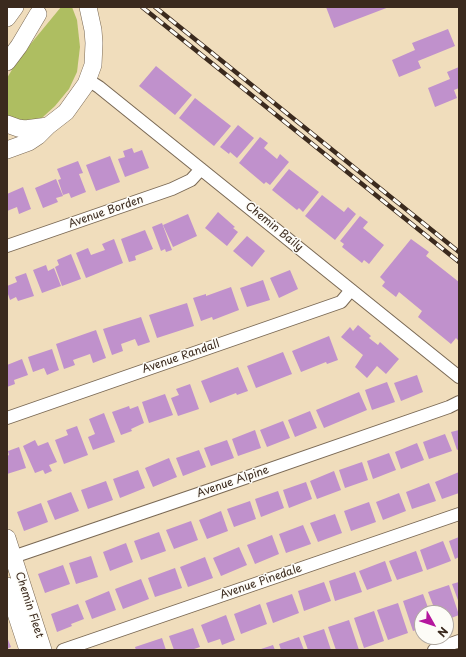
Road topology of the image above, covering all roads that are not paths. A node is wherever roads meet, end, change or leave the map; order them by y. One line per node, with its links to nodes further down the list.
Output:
1 (15, 7): 4 (main road)
2 (88, 7): 7 (main road)
3 (41, 11): 5 (main road); 6 (main road)
4 (7, 18)
5 (7, 47)
6 (7, 62)
7 (88, 80): 9 (main road); 11 (street, Chemin Baily)
8 (7, 124): 9 (main road)
9 (48, 126): 10 (main road)
10 (7, 150)
11 (201, 169): 12 (street, Avenue Borden); 13 (street, Chemin Baily)
12 (7, 246)
13 (351, 290): 14 (street, Chemin Baily); 16 (street, Avenue Randall)
14 (459, 377)
15 (459, 402): 19 (street, Avenue Alpine)
16 (7, 418)
17 (459, 514): 24 (street, Avenue Pinedale)
18 (7, 538): 19 (main road, Chemin Fleet)
19 (10, 558): 23 (main road, Chemin Fleet)
20 (7, 586): 22 (main road, Chemin Fleet)
21 (459, 641): 25 (street)
22 (28, 650)
23 (43, 650)
24 (63, 650)
25 (434, 650)

